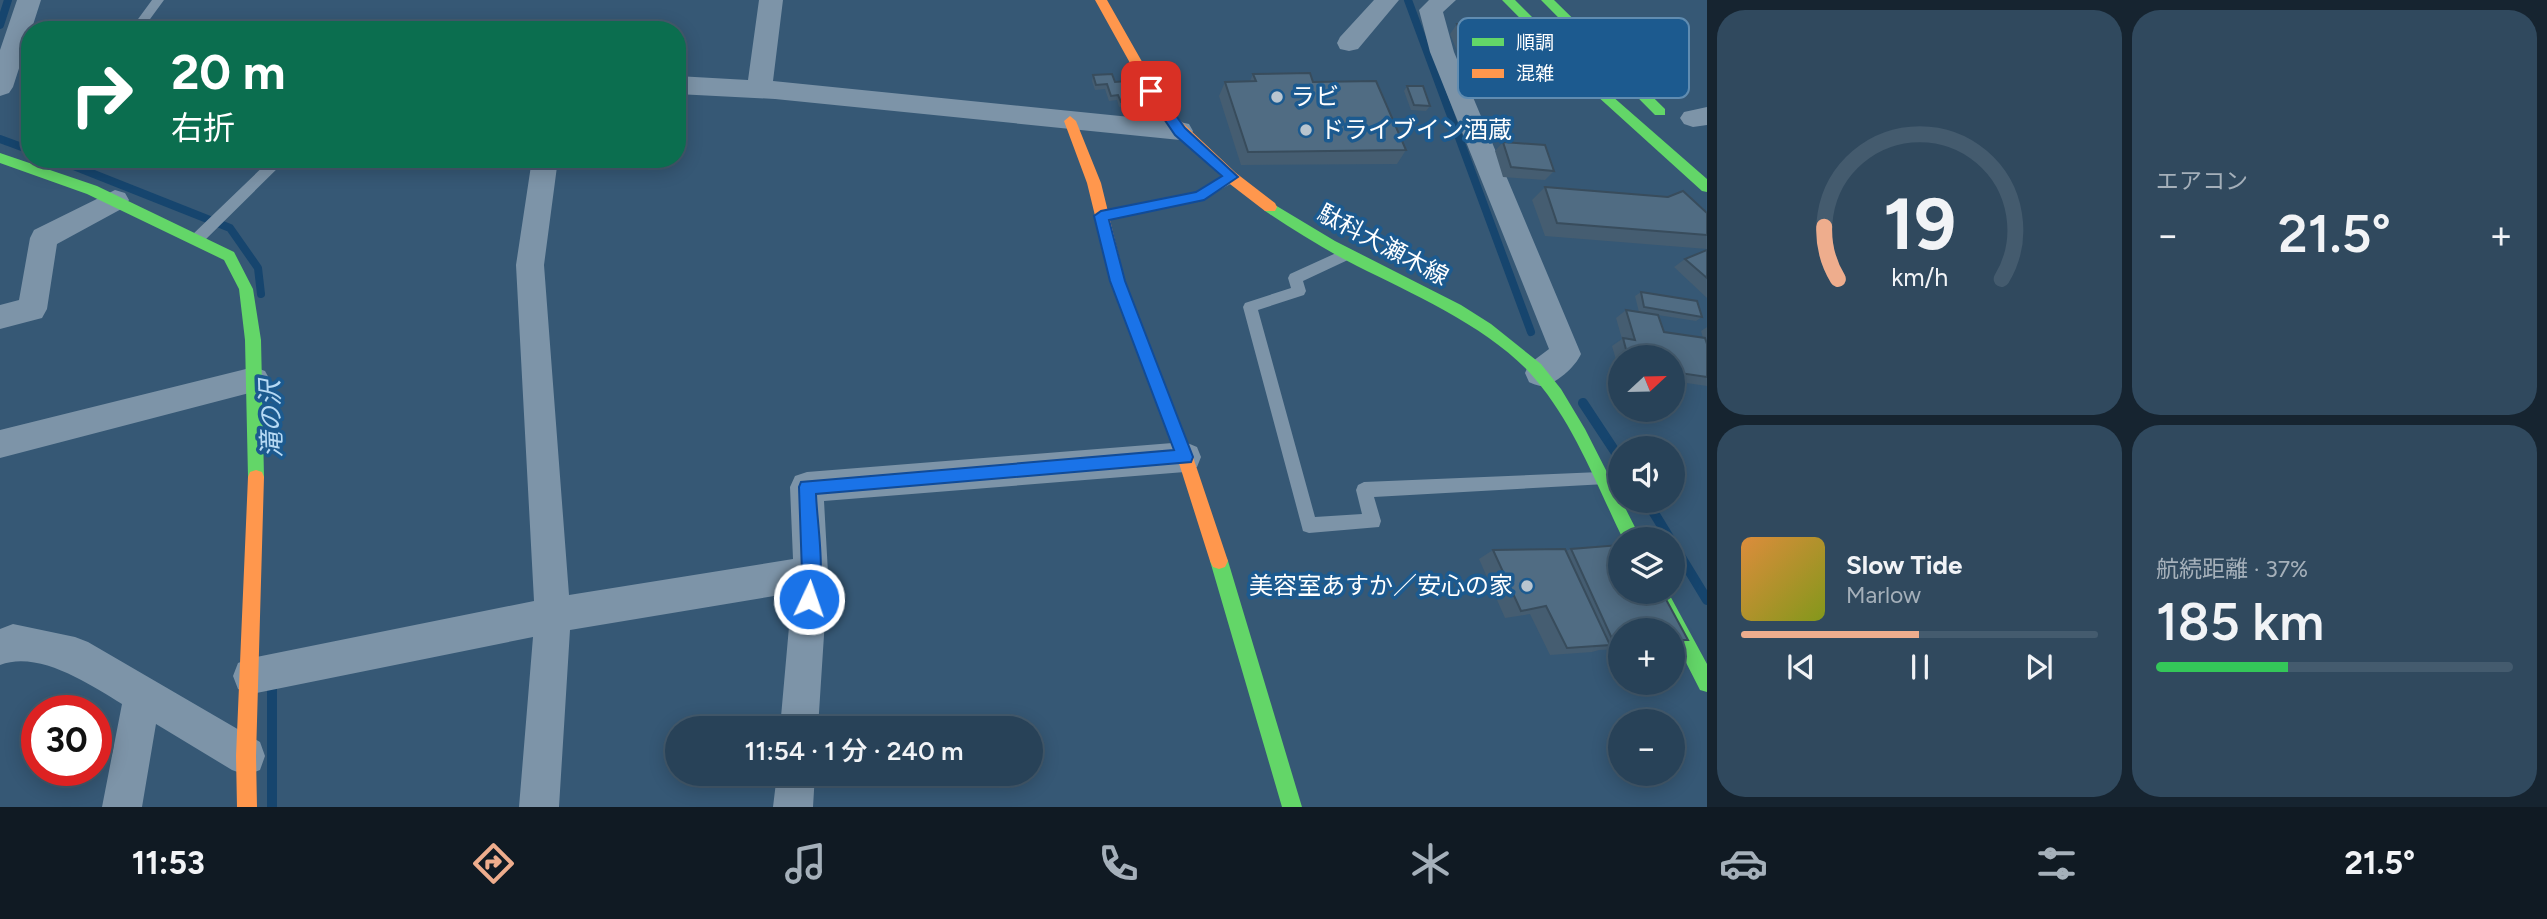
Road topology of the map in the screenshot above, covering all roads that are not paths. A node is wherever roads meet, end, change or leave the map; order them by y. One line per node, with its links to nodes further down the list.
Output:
1 (29, 0): 11 (street)
2 (158, 0): 12 (lane)
3 (771, 0): 17 (street)
4 (1101, 0): 24 (main road, 駄科大瀬木線)
5 (1387, 0): 14 (street)
6 (1444, 0): 18 (street)
7 (1508, 0): 9 (main road)
8 (1547, 0): 10 (main road)
9 (1526, 18)
10 (1569, 18)
11 (26, 21)
12 (143, 21)
13 (21, 41): 16 (street)
14 (1349, 43)
15 (686, 85): 17 (street)
16 (0, 87)
17 (759, 89): 23 (street)
18 (1458, 91)
19 (1461, 98): 37 (street)
20 (1607, 98): 31 (main road)
21 (1665, 98): 22 (main road)
22 (1690, 119)
23 (1070, 121): 24 (street); 33 (main road)
24 (1180, 131): 30 (main road, 駄科大瀬木線)
25 (0, 158): 26 (main road)
26 (21, 166)
27 (27, 168): 32 (main road)
28 (271, 168): 34 (lane)
29 (544, 168): 45 (street)
30 (1231, 177): 33 (lane); 35 (main road, 駄科大瀬木線)
31 (1707, 187)
32 (115, 200): 34 (main road); 36 (street)
33 (1101, 216): 40 (main road)
34 (199, 237): 38 (main road)
35 (1345, 255): 37 (main road, 駄科大瀬木線); 41 (lane)
36 (0, 317)
37 (1540, 373): 41 (main road, 駄科大瀬木線)
38 (254, 380): 39 (street); 47 (main road)
39 (0, 444)
40 (1185, 457): 43 (street); 57 (main road)
41 (1601, 479): 42 (main road, 駄科大瀬木線)
42 (1626, 527)
43 (811, 573): 45 (street); 50 (street)
44 (1665, 604): 48 (main road)
45 (553, 615): 47 (street); 55 (street)
46 (0, 647): 49 (street)
47 (250, 677): 51 (main road)
48 (1707, 684)
49 (142, 695): 51 (street); 53 (street)
50 (800, 716)
51 (246, 756): 54 (main road)
52 (795, 786): 56 (street)
53 (121, 807)
54 (247, 807)
55 (539, 807)
56 (793, 807)
57 (1292, 807)

